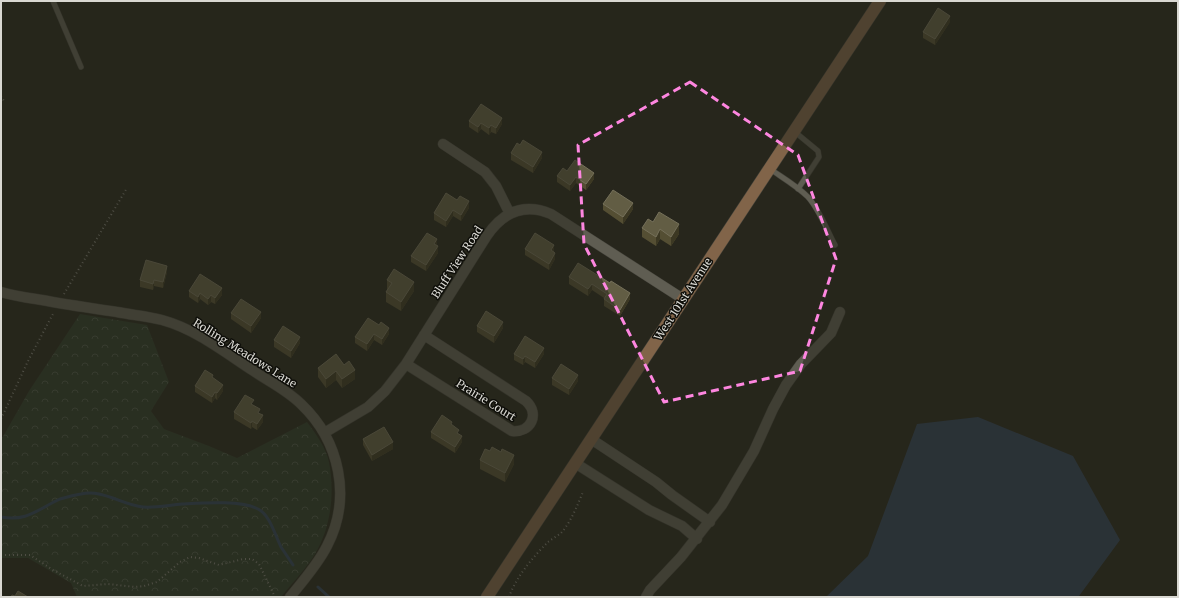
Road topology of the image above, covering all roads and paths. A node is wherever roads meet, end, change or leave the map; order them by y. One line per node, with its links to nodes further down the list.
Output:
1 (53, 1): 3 (lane)
2 (880, 1): 6 (street, West 101st Avenue)
3 (81, 67)
4 (1, 96): 5 (path)
5 (4, 101)
6 (794, 131): 8 (street, West 101st Avenue); 9 (lane)
7 (443, 144): 10 (street)
8 (769, 169): 9 (lane); 13 (street, West 101st Avenue)
9 (798, 189): 11 (lane)
10 (510, 214): 13 (street, Bluff View Road); 15 (street, Bluff View Road)
11 (835, 245)
12 (1, 292): 17 (street, Rolling Meadows Lane)
13 (683, 299): 18 (street, West 101st Avenue)
14 (840, 312): 21 (street)
15 (424, 335): 16 (street, Bluff View Road); 16 (street, Prairie Court)
16 (406, 364): 17 (street, Bluff View Road)
17 (324, 433): 25 (street, Rolling Meadows Lane)
18 (591, 439): 19 (street, West 101st Avenue); 21 (street)
19 (575, 463): 22 (street); 26 (street, West 101st Avenue)
20 (583, 492): 27 (path)
21 (710, 522): 22 (street)
22 (697, 539): 28 (street)
23 (1, 555): 24 (path)
24 (275, 597)
25 (290, 597)
26 (487, 597)
27 (509, 597)
28 (646, 597)

